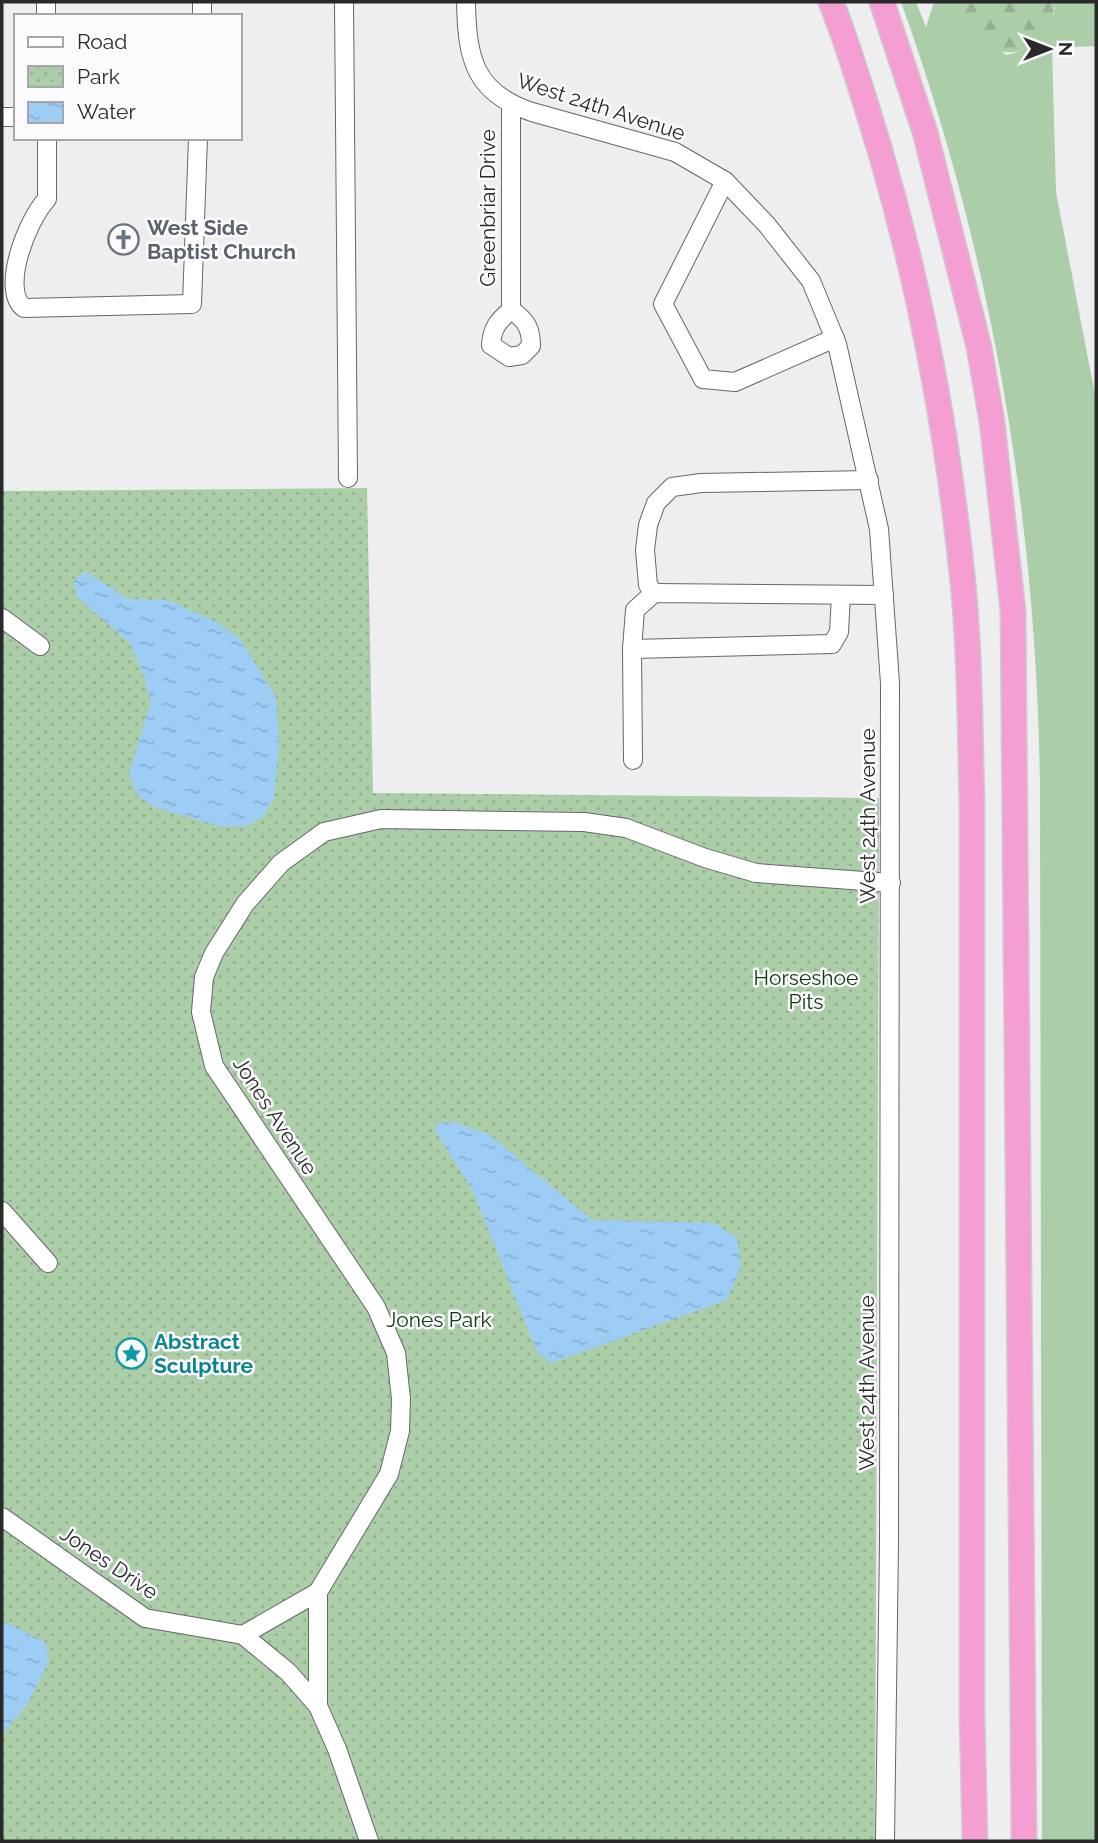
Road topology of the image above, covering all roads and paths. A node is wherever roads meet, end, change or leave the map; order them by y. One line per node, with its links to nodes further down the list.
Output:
1 (344, 2): 11 (street)
2 (466, 2): 5 (street, West 24th Avenue)
3 (831, 2): 29 (highway)
4 (882, 2): 30 (highway)
5 (511, 105): 8 (street, West 24th Avenue); 9 (street, Greenbriar Drive)
6 (47, 140): 7 (street)
7 (198, 140)
8 (725, 181): 10 (street, West 24th Avenue); 10 (street)
9 (511, 310)
10 (835, 338): 12 (street, West 24th Avenue)
11 (348, 478)
12 (869, 480): 13 (street); 15 (street, West 24th Avenue)
13 (654, 593): 14 (street); 18 (street)
14 (841, 595): 15 (street); 18 (street)
15 (884, 595): 20 (street, West 24th Avenue)
16 (2, 618): 17 (street)
17 (40, 646)
18 (632, 649): 19 (street)
19 (633, 760)
20 (891, 883): 24 (street, Jones Avenue); 28 (street, West 24th Avenue)
21 (2, 1212): 22 (street)
22 (48, 1262)
23 (2, 1517): 25 (street, Jones Drive)
24 (318, 1592): 25 (street); 26 (street)
25 (243, 1635): 26 (street, Jones Drive)
26 (318, 1706): 27 (street, Jones Drive)
27 (369, 1841)
28 (885, 1841)
29 (975, 1841)
30 (1024, 1841)

